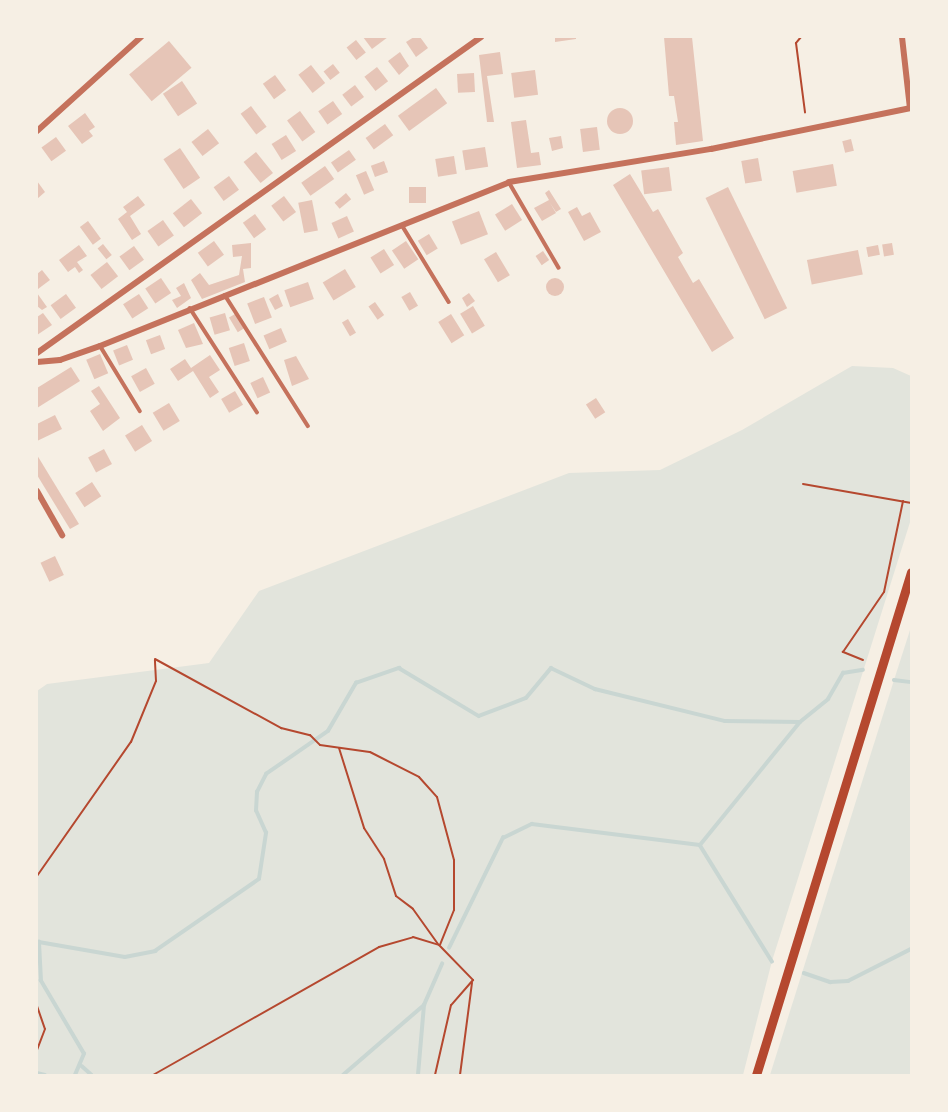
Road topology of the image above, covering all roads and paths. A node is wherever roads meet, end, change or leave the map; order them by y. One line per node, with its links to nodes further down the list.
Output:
1 (141, 37): 8 (street)
2 (481, 37): 16 (street)
3 (802, 37): 7 (path)
4 (902, 37): 5 (street)
5 (909, 69): 6 (street)
6 (911, 108): 9 (street)
7 (804, 112)
8 (37, 131)
9 (509, 182): 10 (street); 11 (lane)
10 (402, 225): 12 (street); 13 (lane)
11 (559, 268)
12 (224, 295): 14 (street); 20 (lane)
13 (449, 302)
14 (190, 308): 15 (street); 19 (lane)
15 (100, 345): 17 (street); 18 (lane)
16 (37, 353)
17 (37, 362)
18 (140, 411)
19 (257, 412)
20 (308, 426)
21 (803, 484): 23 (path)
22 (37, 491): 25 (street)
23 (904, 501): 24 (path); 27 (path)
24 (911, 503)
25 (62, 535)
26 (911, 572): 37 (main road)
27 (863, 660)
28 (339, 748): 29 (path); 30 (path); 30 (path)
29 (37, 876)
30 (439, 945): 31 (path); 34 (path)
31 (473, 980): 35 (path); 36 (path)
32 (37, 1006): 33 (path)
33 (37, 1050)
34 (153, 1075)
35 (435, 1075)
36 (460, 1075)
37 (756, 1075)

